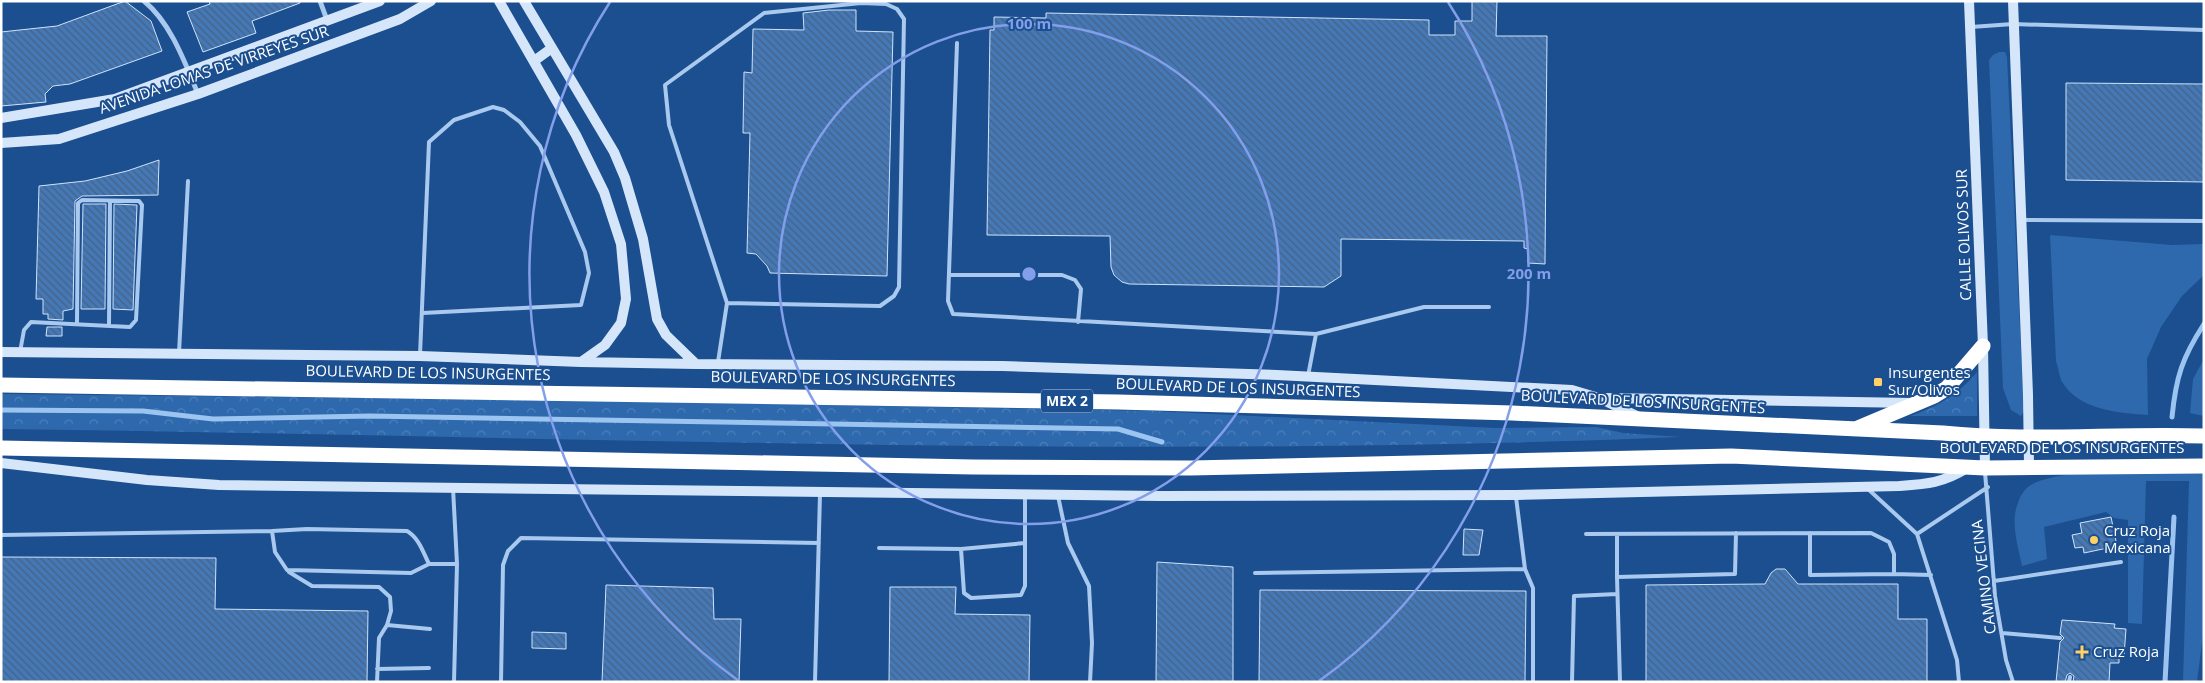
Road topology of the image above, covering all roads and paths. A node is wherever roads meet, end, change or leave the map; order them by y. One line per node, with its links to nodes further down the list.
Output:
1 (144, 1): 16 (street)
2 (320, 1): 9 (street)
3 (380, 1): 9 (street, AVENIDA LOMAS DE VIRREYES SUR)
4 (431, 1): 17 (street, AVENIDA LOMAS DE VIRREYES SUR)
5 (499, 1): 15 (street)
6 (524, 1): 14 (street)
7 (1969, 1): 11 (street, CALLE OLIVOS SUR)
8 (2013, 1): 10 (street)
9 (327, 20): 16 (street, AVENIDA LOMAS DE VIRREYES SUR)
10 (2014, 24): 11 (lane); 12 (lane); 22 (street)
11 (1970, 27): 32 (street, CALLE OLIVOS SUR)
12 (2204, 30)
13 (957, 43): 24 (lane)
14 (552, 48): 15 (street); 38 (street)
15 (534, 61): 37 (street)
16 (189, 72): 17 (street); 18 (street, AVENIDA LOMAS DE VIRREYES SUR)
17 (198, 94): 19 (street, AVENIDA LOMAS DE VIRREYES SUR)
18 (1, 118)
19 (1, 143)
20 (188, 181): 35 (lane)
21 (110, 201): 29 (lane); 30 (lane); 30 (lane)
22 (2022, 220): 23 (lane); 46 (street)
23 (2204, 221)
24 (951, 275): 28 (lane); 28 (lane)
25 (727, 303): 25 (lane); 39 (lane)
26 (1489, 307): 31 (lane)
27 (423, 313): 27 (lane); 36 (lane)
28 (1078, 322): 31 (lane)
29 (77, 323): 30 (lane); 34 (lane)
30 (109, 325)
31 (1316, 334): 40 (lane)
32 (1983, 346): 43 (highway); 48 (street, CALLE OLIVOS SUR)
33 (1, 352): 34 (street)
34 (20, 352): 35 (street)
35 (179, 356): 36 (street)
36 (420, 356): 37 (street)
37 (581, 362): 38 (street)
38 (696, 364): 39 (street)
39 (718, 364): 40 (street)
40 (1308, 376): 42 (street)
41 (1, 386): 44 (highway, BOULEVARD DE LOS INSURGENTES / MEX 2)
42 (1599, 398): 43 (street); 44 (street)
43 (1919, 403): 45 (highway)
44 (1641, 418): 45 (highway, BOULEVARD DE LOS INSURGENTES / MEX 2)
45 (1854, 430): 48 (highway, BOULEVARD DE LOS INSURGENTES / MEX 2)
46 (2028, 435): 47 (highway, BOULEVARD DE LOS INSURGENTES / MEX 2); 48 (highway, BOULEVARD DE LOS INSURGENTES / MEX 2); 53 (street)
47 (2204, 436)
48 (1985, 437): 52 (street, CALLE OLIVOS SUR)
49 (1, 448): 52 (highway, BOULEVARD DE LOS INSURGENTES)
50 (1, 463): 56 (street)
51 (2204, 466): 53 (highway, BOULEVARD DE LOS INSURGENTES)
52 (1977, 467): 53 (highway, BOULEVARD DE LOS INSURGENTES); 54 (street); 55 (lane, CAMINO VECINA)
53 (2029, 467)
54 (1865, 486): 59 (street); 66 (lane)
55 (1988, 487): 66 (lane); 81 (lane, CAMINO VECINA)
56 (453, 488): 57 (street); 74 (lane)
57 (820, 493): 58 (street); 68 (lane)
58 (1025, 495): 60 (street); 69 (lane)
59 (1516, 495): 60 (street); 75 (lane)
60 (1058, 496): 93 (lane)
61 (272, 531): 67 (lane); 73 (lane); 76 (lane)
62 (1736, 533): 63 (lane); 65 (lane); 80 (lane)
63 (1810, 533): 78 (lane); 78 (lane)
64 (1586, 534): 65 (lane)
65 (1617, 534): 80 (lane)
66 (1917, 534): 79 (lane)
67 (1, 535)
68 (819, 543): 91 (lane); 92 (lane)
69 (1025, 544): 71 (lane); 71 (lane)
70 (879, 548): 71 (lane)
71 (961, 549)
72 (2122, 562): 81 (lane)
73 (430, 564): 74 (lane); 76 (lane)
74 (457, 564): 90 (lane)
75 (1525, 569): 77 (lane); 94 (lane)
76 (287, 570): 83 (lane)
77 (1255, 573)
78 (1894, 574): 79 (lane)
79 (1931, 575): 97 (lane)
80 (1617, 577): 82 (lane)
81 (1994, 581): 85 (lane, CAMINO VECINA)
82 (1617, 594): 95 (lane); 96 (lane)
83 (387, 625): 84 (lane); 88 (lane)
84 (430, 629)
85 (2002, 633): 86 (lane); 98 (lane, CAMINO VECINA)
86 (2060, 638)
87 (429, 668): 88 (lane)
88 (377, 669): 89 (lane)
89 (377, 682)
90 (454, 682)
91 (501, 682)
92 (815, 682)
93 (1090, 682)
94 (1533, 682)
95 (1572, 682)
96 (1620, 682)
97 (1958, 682)
98 (2013, 682)

